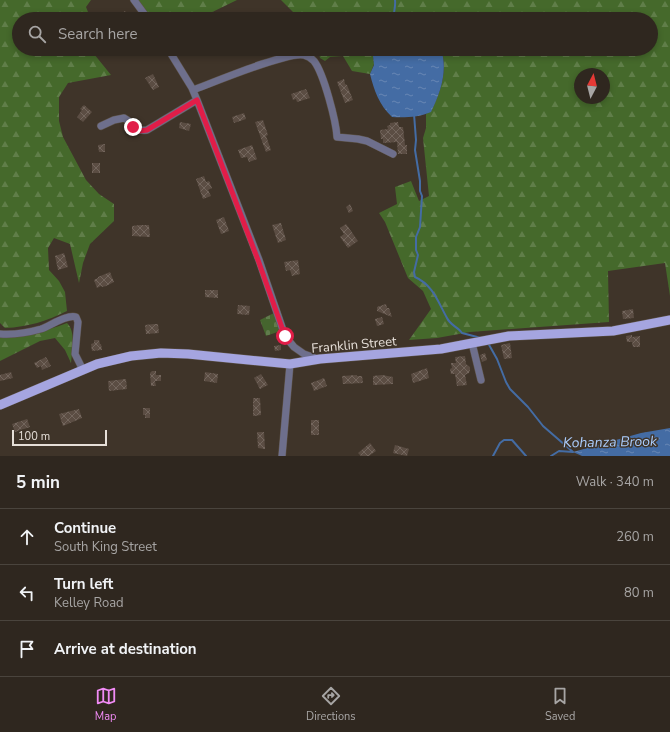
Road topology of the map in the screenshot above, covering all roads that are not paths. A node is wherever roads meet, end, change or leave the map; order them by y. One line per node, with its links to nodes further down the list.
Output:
1 (134, 0): 2 (street)
2 (143, 12)
3 (172, 56): 6 (street)
4 (287, 56): 6 (street)
5 (305, 56): 9 (street)
6 (193, 90): 7 (street)
7 (197, 100): 8 (street); 13 (street)
8 (101, 126)
9 (393, 154)
10 (670, 320): 12 (main road, Franklin Street)
11 (0, 334): 15 (street)
12 (472, 343): 13 (main road, Franklin Street); 16 (street)
13 (320, 359): 14 (main road, Franklin Street)
14 (290, 364): 15 (main road, Franklin Street); 18 (street)
15 (83, 370): 17 (main road, Franklin Street)
16 (481, 380)
17 (0, 405)
18 (282, 456)

